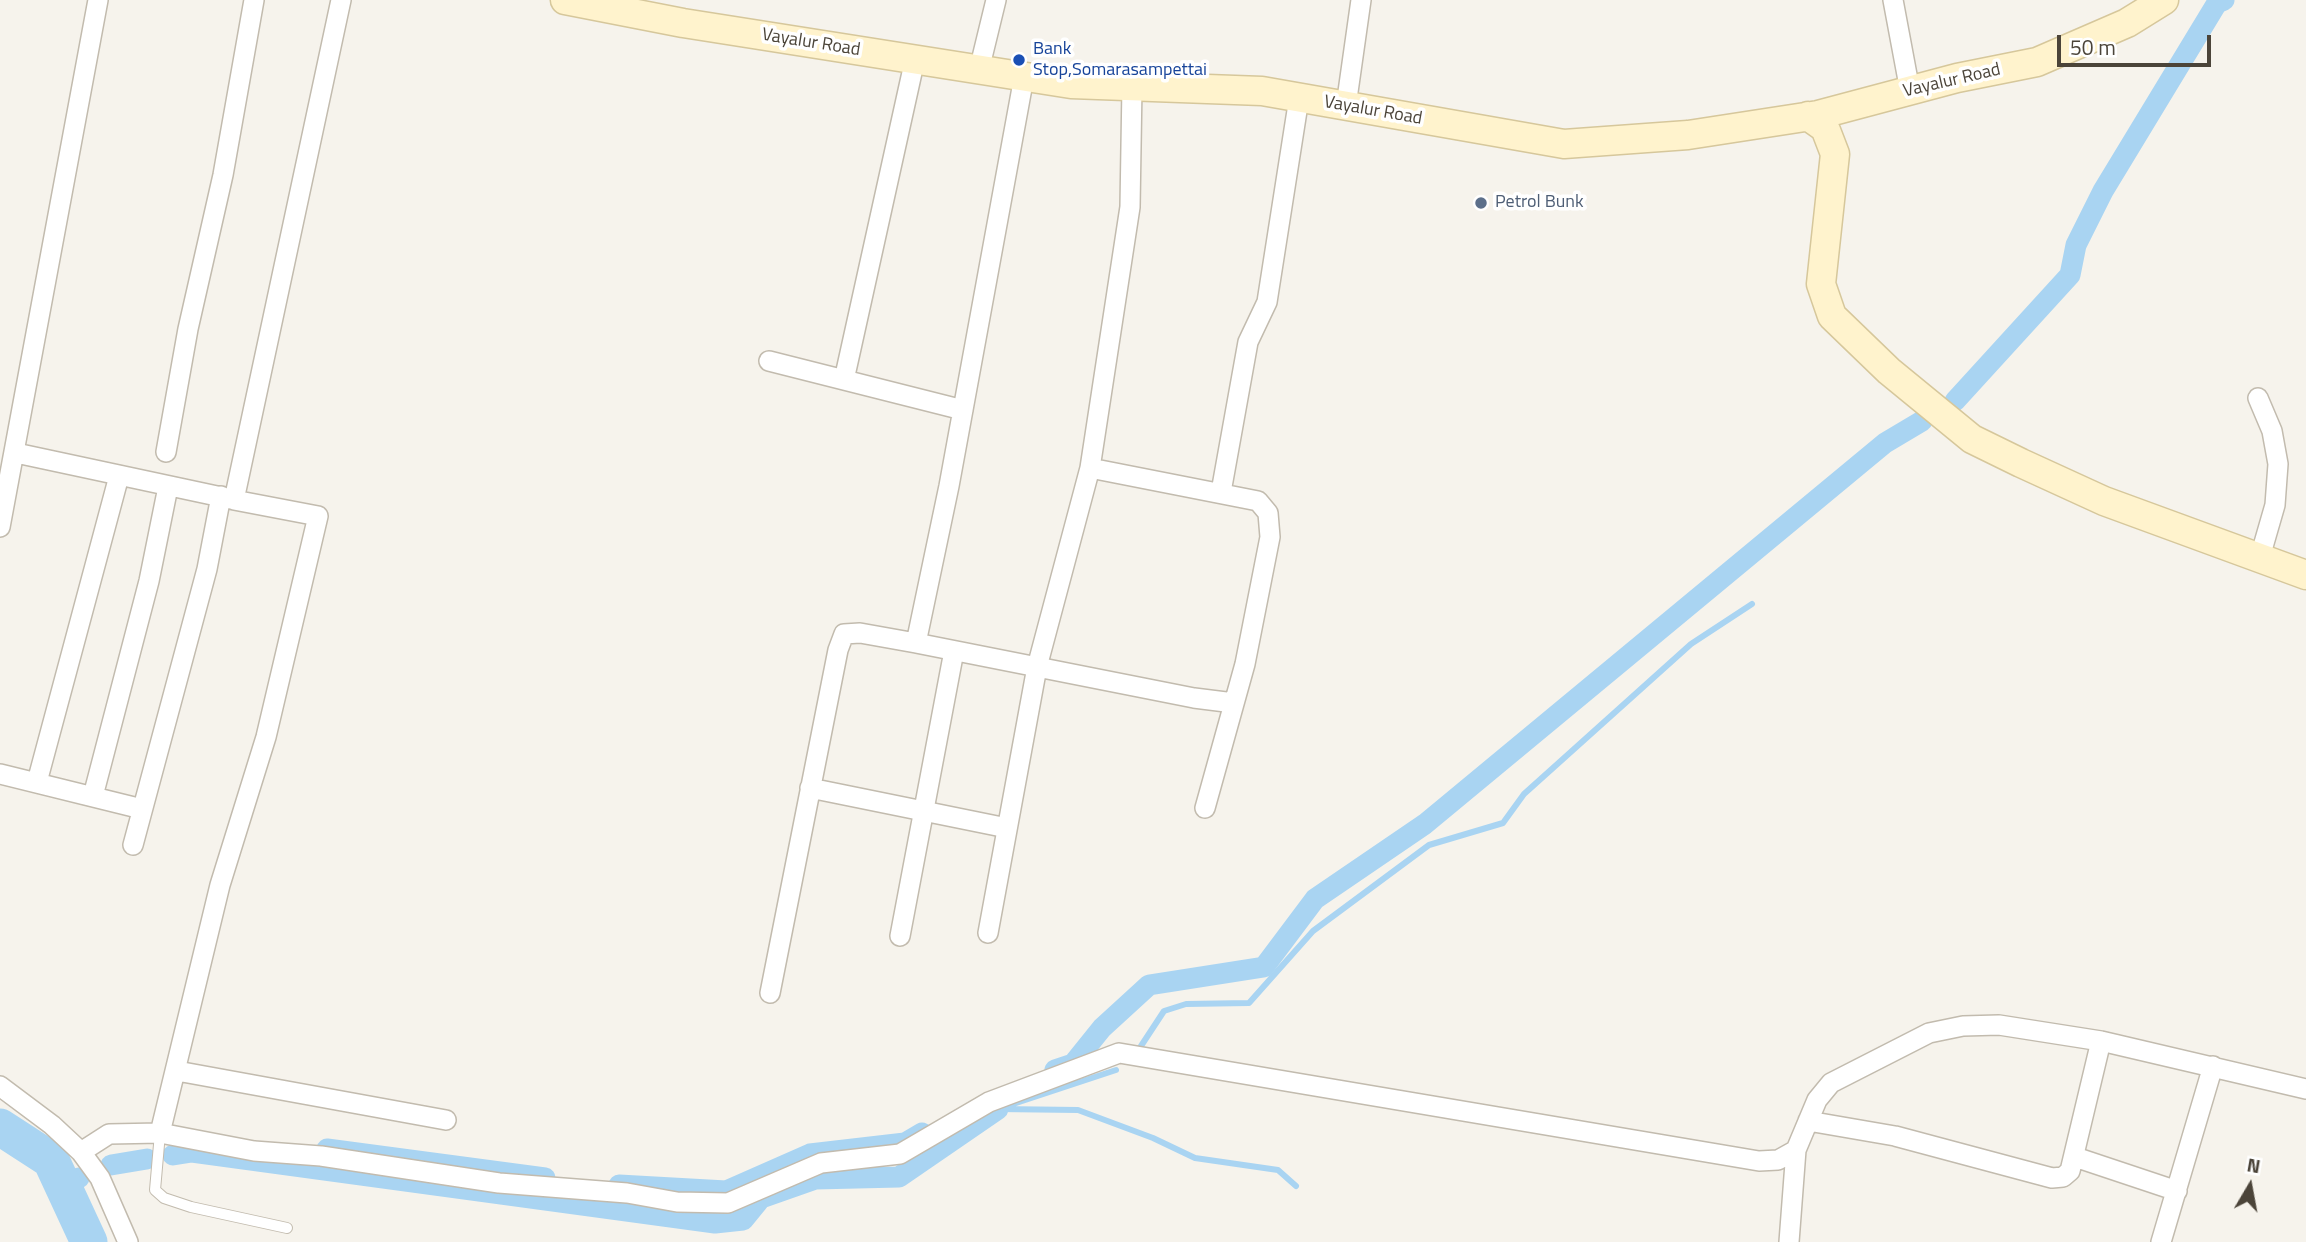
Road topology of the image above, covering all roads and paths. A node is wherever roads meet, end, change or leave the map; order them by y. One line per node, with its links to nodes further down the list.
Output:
1 (98, 0): 22 (street)
2 (254, 0): 21 (street)
3 (341, 0): 27 (street)
4 (565, 0): 9 (main road, Vayalur Road)
5 (996, 0): 10 (street)
6 (1361, 0): 15 (street)
7 (1893, 0): 13 (street)
8 (2164, 0): 13 (main road, Vayalur Road)
9 (915, 60): 10 (main road, Vayalur Road); 18 (street)
10 (979, 70): 11 (main road, Vayalur Road)
11 (1024, 76): 12 (main road, Vayalur Road); 20 (street)
12 (1132, 86): 14 (main road, Vayalur Road); 23 (street)
13 (1910, 91): 16 (main road, Vayalur Road)
14 (1299, 98): 15 (main road, Vayalur Road); 26 (street)
15 (1346, 106): 16 (main road, Vayalur Road)
16 (1808, 116): 29 (main road)
17 (769, 361): 18 (street)
18 (844, 380): 20 (street)
19 (2258, 398): 29 (street)
20 (963, 410): 31 (street)
21 (166, 452)
22 (16, 453): 24 (street); 28 (street)
23 (1090, 468): 26 (street); 33 (street)
24 (119, 476): 25 (street); 36 (street)
25 (168, 487): 27 (street); 38 (street)
26 (1221, 492): 34 (street)
27 (227, 498): 40 (street); 49 (street)
28 (0, 527)
29 (2260, 557): 30 (main road)
30 (2306, 575)
31 (916, 643): 32 (street); 37 (street)
32 (954, 651): 33 (street); 41 (street)
33 (1037, 667): 34 (street); 42 (street)
34 (1234, 703): 39 (street)
35 (0, 774): 36 (street)
36 (37, 782): 38 (street)
37 (810, 788): 41 (street); 46 (street)
38 (93, 796): 40 (street)
39 (1206, 808)
40 (142, 809): 43 (street)
41 (924, 812): 42 (street); 45 (street)
42 (1007, 828): 44 (street)
43 (133, 845)
44 (988, 933)
45 (900, 936)
46 (770, 993)
47 (2101, 1041): 48 (street); 53 (street); 57 (street)
48 (2213, 1066): 51 (street); 58 (street)
49 (177, 1071): 52 (street); 54 (street)
50 (0, 1086): 56 (street)
51 (2306, 1089)
52 (446, 1120)
53 (1808, 1121): 55 (street); 57 (street)
54 (160, 1133): 55 (street); 56 (street); 59 (lane)
55 (1796, 1150): 61 (street)
56 (81, 1152): 60 (street)
57 (2075, 1157): 58 (street)
58 (2177, 1191): 62 (street)
59 (287, 1227)
60 (128, 1242)
61 (1789, 1242)
62 (2161, 1242)

